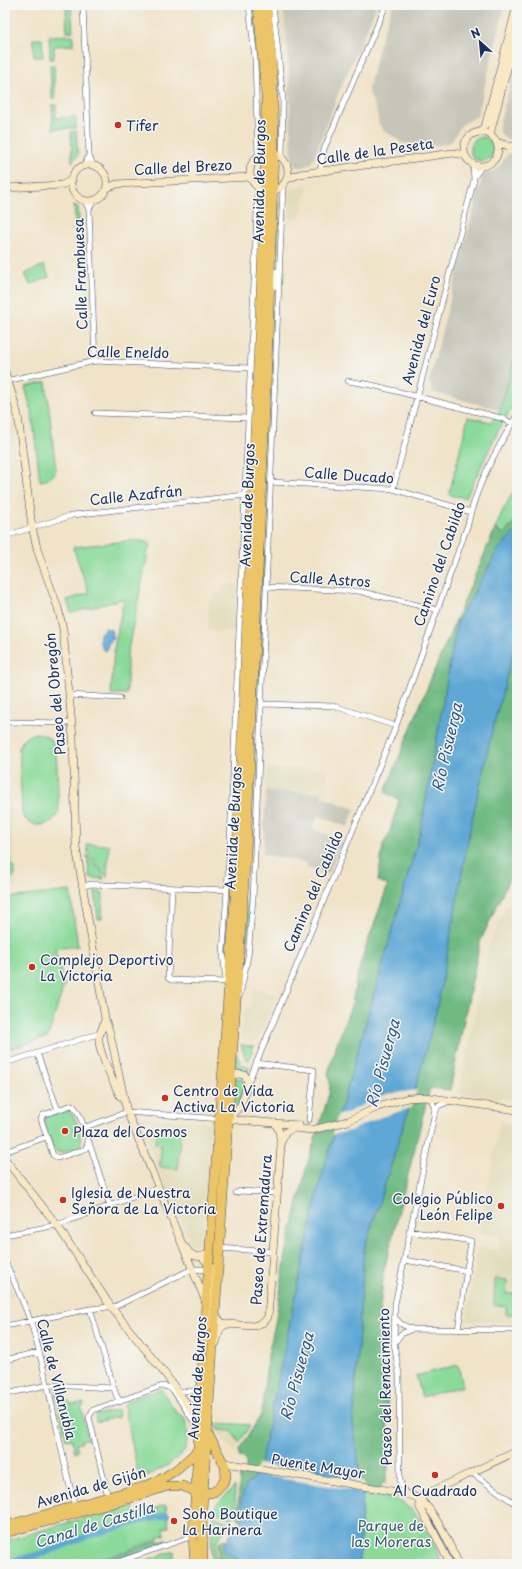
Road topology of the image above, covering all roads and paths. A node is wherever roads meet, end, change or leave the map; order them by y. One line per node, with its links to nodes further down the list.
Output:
1 (83, 5): 16 (street)
2 (386, 5): 23 (street)
3 (517, 5): 11 (street)
4 (252, 6): 7 (highway, Avenida de Burgos); 10 (street, Avenida de Burgos)
5 (271, 6): 8 (highway, Avenida de Burgos); 9 (street, Avenida de Burgos)
6 (517, 31): 12 (street)
7 (263, 53): 10 (street); 17 (highway, Avenida de Burgos)
8 (272, 61): 9 (street); 17 (highway, Avenida de Burgos)
9 (281, 84): 17 (street, Avenida de Burgos)
10 (256, 87): 17 (street, Avenida de Burgos)
11 (481, 132): 12 (street); 15 (street)
12 (490, 134): 13 (street)
13 (498, 146): 14 (street); 21 (street)
14 (517, 146)
15 (465, 151): 18 (street); 23 (street, Calle de la Peseta)
16 (89, 155): 19 (street); 20 (street)
17 (270, 155): 22 (street); 25 (street); 36 (highway, Avenida de Burgos)
18 (473, 164): 21 (street); 26 (street, Avenida del Euro)
19 (93, 165): 20 (street); 29 (street)
20 (84, 166): 28 (street)
21 (482, 166): 26 (street, Avenida del Euro)
22 (288, 169): 24 (street, Calle de la Peseta); 27 (street)
23 (320, 172): 24 (street, Calle de la Peseta)
24 (300, 174): 27 (street, Calle de la Peseta)
25 (250, 177): 30 (street, Calle del Brezo); 36 (street)
26 (474, 177): 52 (street, Avenida del Euro)
27 (287, 179): 32 (street)
28 (72, 180): 31 (street); 35 (street)
29 (107, 180): 30 (street, Calle del Brezo); 34 (street)
30 (117, 184): 34 (street, Calle del Brezo)
31 (62, 185): 33 (street); 35 (street)
32 (283, 186): 36 (street); 40 (street, Avenida de Burgos)
33 (5, 188)
34 (107, 188): 38 (street)
35 (73, 190): 37 (street)
36 (265, 190): 41 (street, Avenida de Burgos); 42 (highway, Avenida de Burgos); 44 (highway, Avenida de Burgos)
37 (85, 201): 38 (street); 39 (street, Calle Frambuesa)
38 (93, 201): 39 (street, Calle Frambuesa)
39 (89, 210): 45 (street, Calle Frambuesa)
40 (280, 254): 42 (street); 43 (street, Avenida de Burgos)
41 (253, 287): 44 (street); 47 (street, Avenida de Burgos)
42 (270, 291): 44 (highway, Avenida de Burgos)
43 (277, 328): 44 (street); 57 (street, Avenida de Burgos)
44 (264, 343): 46 (highway, Avenida de Burgos)
45 (96, 361): 47 (street, Calle Eneldo); 50 (street, Calle Eneldo)
46 (263, 365): 49 (street); 57 (street); 59 (highway, Avenida de Burgos); 67 (highway, Avenida de Burgos)
47 (249, 368): 49 (street, Avenida de Burgos)
48 (5, 372): 50 (street, Paseo del Obregón)
49 (249, 378): 53 (street, Avenida de Burgos)
50 (6, 380): 65 (street, Paseo del Obregón)
51 (348, 381): 52 (street)
52 (417, 396): 58 (street); 61 (street, Avenida del Euro)
53 (248, 411): 56 (street, Avenida de Burgos); 59 (street)
54 (95, 413): 56 (street)
55 (517, 415): 58 (street, Camino del Cabildo)
56 (248, 418): 62 (street, Avenida de Burgos)
57 (273, 420): 60 (street, Avenida de Burgos)
58 (512, 423): 64 (street, Camino del Cabildo)
59 (255, 446): 68 (highway, Avenida de Burgos)
60 (270, 482): 61 (street, Calle Ducado); 63 (street, Avenida de Burgos)
61 (393, 489): 64 (street, Calle Ducado)
62 (245, 495): 65 (street, Calle Azafrán); 70 (street, Avenida de Burgos)
63 (269, 507): 67 (street); 69 (street, Avenida de Burgos)
64 (471, 512): 71 (street, Camino del Cabildo)
65 (32, 527): 66 (street, Calle Azafrán); 72 (street, Paseo del Obregón)
66 (5, 536)
67 (259, 538): 76 (highway, Avenida de Burgos)
68 (250, 575): 70 (street); 82 (highway, Avenida de Burgos)
69 (266, 587): 71 (street, Calle Astros); 74 (street, Avenida de Burgos)
70 (240, 602): 75 (street, Avenida de Burgos)
71 (438, 610): 79 (street, Camino del Cabildo)
72 (69, 695): 73 (street); 78 (street, Paseo del Obregón)
73 (120, 698)
74 (261, 704): 79 (street); 80 (street, Avenida de Burgos)
75 (235, 709): 82 (street); 84 (street, Avenida de Burgos)
76 (252, 714): 80 (street); 82 (highway, Avenida de Burgos)
77 (5, 722): 78 (street)
78 (71, 723): 87 (street, Paseo del Obregón)
79 (396, 726): 99 (street, Camino del Cabildo)
80 (260, 739): 81 (street, Avenida de Burgos)
81 (258, 774): 82 (street); 86 (street, Avenida de Burgos)
82 (245, 791): 83 (highway, Avenida de Burgos)
83 (243, 816): 84 (street); 86 (street); 90 (highway, Avenida de Burgos); 93 (highway, Avenida de Burgos)
84 (230, 842): 85 (street, Avenida de Burgos)
85 (229, 865): 89 (street, Avenida de Burgos); 90 (street)
86 (254, 885): 93 (street, Avenida de Burgos)
87 (84, 886): 88 (street); 94 (street, Paseo del Obregón)
88 (172, 888): 89 (street); 91 (street)
89 (227, 890): 91 (street, Avenida de Burgos)
90 (235, 899): 92 (highway, Avenida de Burgos)
91 (226, 982): 92 (street, Avenida de Burgos)
92 (229, 996): 102 (highway, Avenida de Burgos)
93 (236, 1006): 101 (highway, Avenida de Burgos)
94 (105, 1019): 95 (street); 97 (street, Paseo del Obregón)
95 (101, 1033): 96 (street); 97 (street); 109 (street)
96 (37, 1053): 98 (street); 107 (street)
97 (113, 1053): 109 (street)
98 (5, 1063)
99 (255, 1065): 100 (street, Camino del Cabildo); 103 (street, Camino del Cabildo); 112 (street)
100 (245, 1075): 101 (street); 103 (street)
101 (231, 1076): 102 (street); 111 (highway, Avenida de Burgos)
102 (223, 1081): 111 (highway, Avenida de Burgos)
103 (248, 1083): 106 (street, Camino del Cabildo)
104 (431, 1098): 105 (street); 110 (street, Paseo del Renacimiento); 115 (street)
105 (450, 1101): 108 (street); 110 (street)
106 (241, 1105): 111 (street, Camino del Cabildo); 113 (street)
107 (58, 1110): 116 (street); 117 (street)
108 (517, 1110)
109 (127, 1112): 111 (street); 116 (street); 122 (street)
110 (434, 1116): 127 (street, Paseo del Renacimiento)
111 (224, 1119): 113 (street); 130 (highway, Avenida de Burgos); 132 (highway, Avenida de Burgos)
112 (308, 1120)
113 (251, 1121): 114 (street)
114 (275, 1123): 115 (street); 119 (street, Paseo de Extremadura)
115 (316, 1127): 119 (street, Paseo de Extremadura)
116 (83, 1128): 118 (street)
117 (46, 1137): 118 (street); 120 (street)
118 (88, 1142): 125 (street)
119 (280, 1145): 124 (street, Paseo de Extremadura)
120 (5, 1152)
121 (5, 1159): 126 (street)
122 (158, 1188): 125 (street); 129 (street)
123 (236, 1192): 124 (street)
124 (277, 1193): 131 (street, Paseo de Extremadura)
125 (110, 1206): 126 (street)
126 (57, 1225): 128 (street); 139 (street)
127 (409, 1231): 133 (street, Paseo del Renacimiento); 137 (street)
128 (5, 1236)
129 (180, 1239): 132 (street); 136 (street)
130 (219, 1248): 131 (street); 135 (highway, Avenida de Burgos)
131 (273, 1252): 144 (street, Paseo de Extremadura)
132 (206, 1254): 135 (highway, Avenida de Burgos)
133 (404, 1260): 137 (street); 142 (street, Paseo del Renacimiento)
134 (5, 1261): 143 (street, Calle de Villanubla)
135 (212, 1267): 136 (street); 138 (highway, Avenida de Burgos); 141 (highway, Avenida de Burgos); 149 (street)
136 (192, 1269): 138 (street); 139 (street)
137 (468, 1271): 147 (street)
138 (206, 1303): 153 (highway, Avenida de Burgos)
139 (111, 1307): 140 (street); 154 (street)
140 (90, 1310): 143 (street); 157 (street)
141 (215, 1314): 144 (street); 149 (highway, Avenida de Burgos)
142 (394, 1317): 146 (street); 150 (street, Paseo del Renacimiento)
143 (30, 1321): 145 (street); 151 (street, Calle de Villanubla)
144 (226, 1324): 153 (street)
145 (5, 1326)
146 (412, 1329): 147 (street); 150 (street)
147 (458, 1330): 148 (street)
148 (517, 1330)
149 (213, 1341): 153 (highway, Avenida de Burgos)
150 (394, 1343): 167 (street, Paseo del Renacimiento)
151 (39, 1352): 152 (street); 155 (street, Calle de Villanubla)
152 (5, 1360)
153 (208, 1363): 158 (street); 161 (highway, Avenida de Burgos)
154 (166, 1375): 156 (street); 158 (street)
155 (48, 1385): 157 (street); 159 (street); 171 (street, Calle de Villanubla)
156 (162, 1386): 160 (street); 161 (street)
157 (114, 1388): 160 (street)
158 (179, 1391): 161 (street)
159 (5, 1394)
160 (120, 1402): 168 (street)
161 (202, 1428): 162 (highway, Avenida de Burgos); 164 (highway)
162 (202, 1450): 164 (highway); 166 (highway, Avenida de Burgos); 168 (highway, Avenida de Gijón)
163 (517, 1451): 165 (street)
164 (223, 1460): 166 (highway); 167 (street, Puente Mayor)
165 (472, 1473): 169 (street); 170 (street)
166 (199, 1493): 173 (highway, Avenida de Gijón); 174 (highway); 177 (highway)
167 (407, 1494): 169 (street, Puente Mayor)
168 (108, 1497): 171 (highway, Avenida de Gijón)
169 (418, 1498): 178 (street); 179 (street)
170 (517, 1504)
171 (75, 1507): 172 (highway, Avenida de Gijón)
172 (5, 1526)
173 (5, 1533)
174 (193, 1536): 175 (street); 176 (highway)
175 (112, 1564)
176 (194, 1564)
177 (202, 1564)
178 (450, 1564)
179 (459, 1564)

